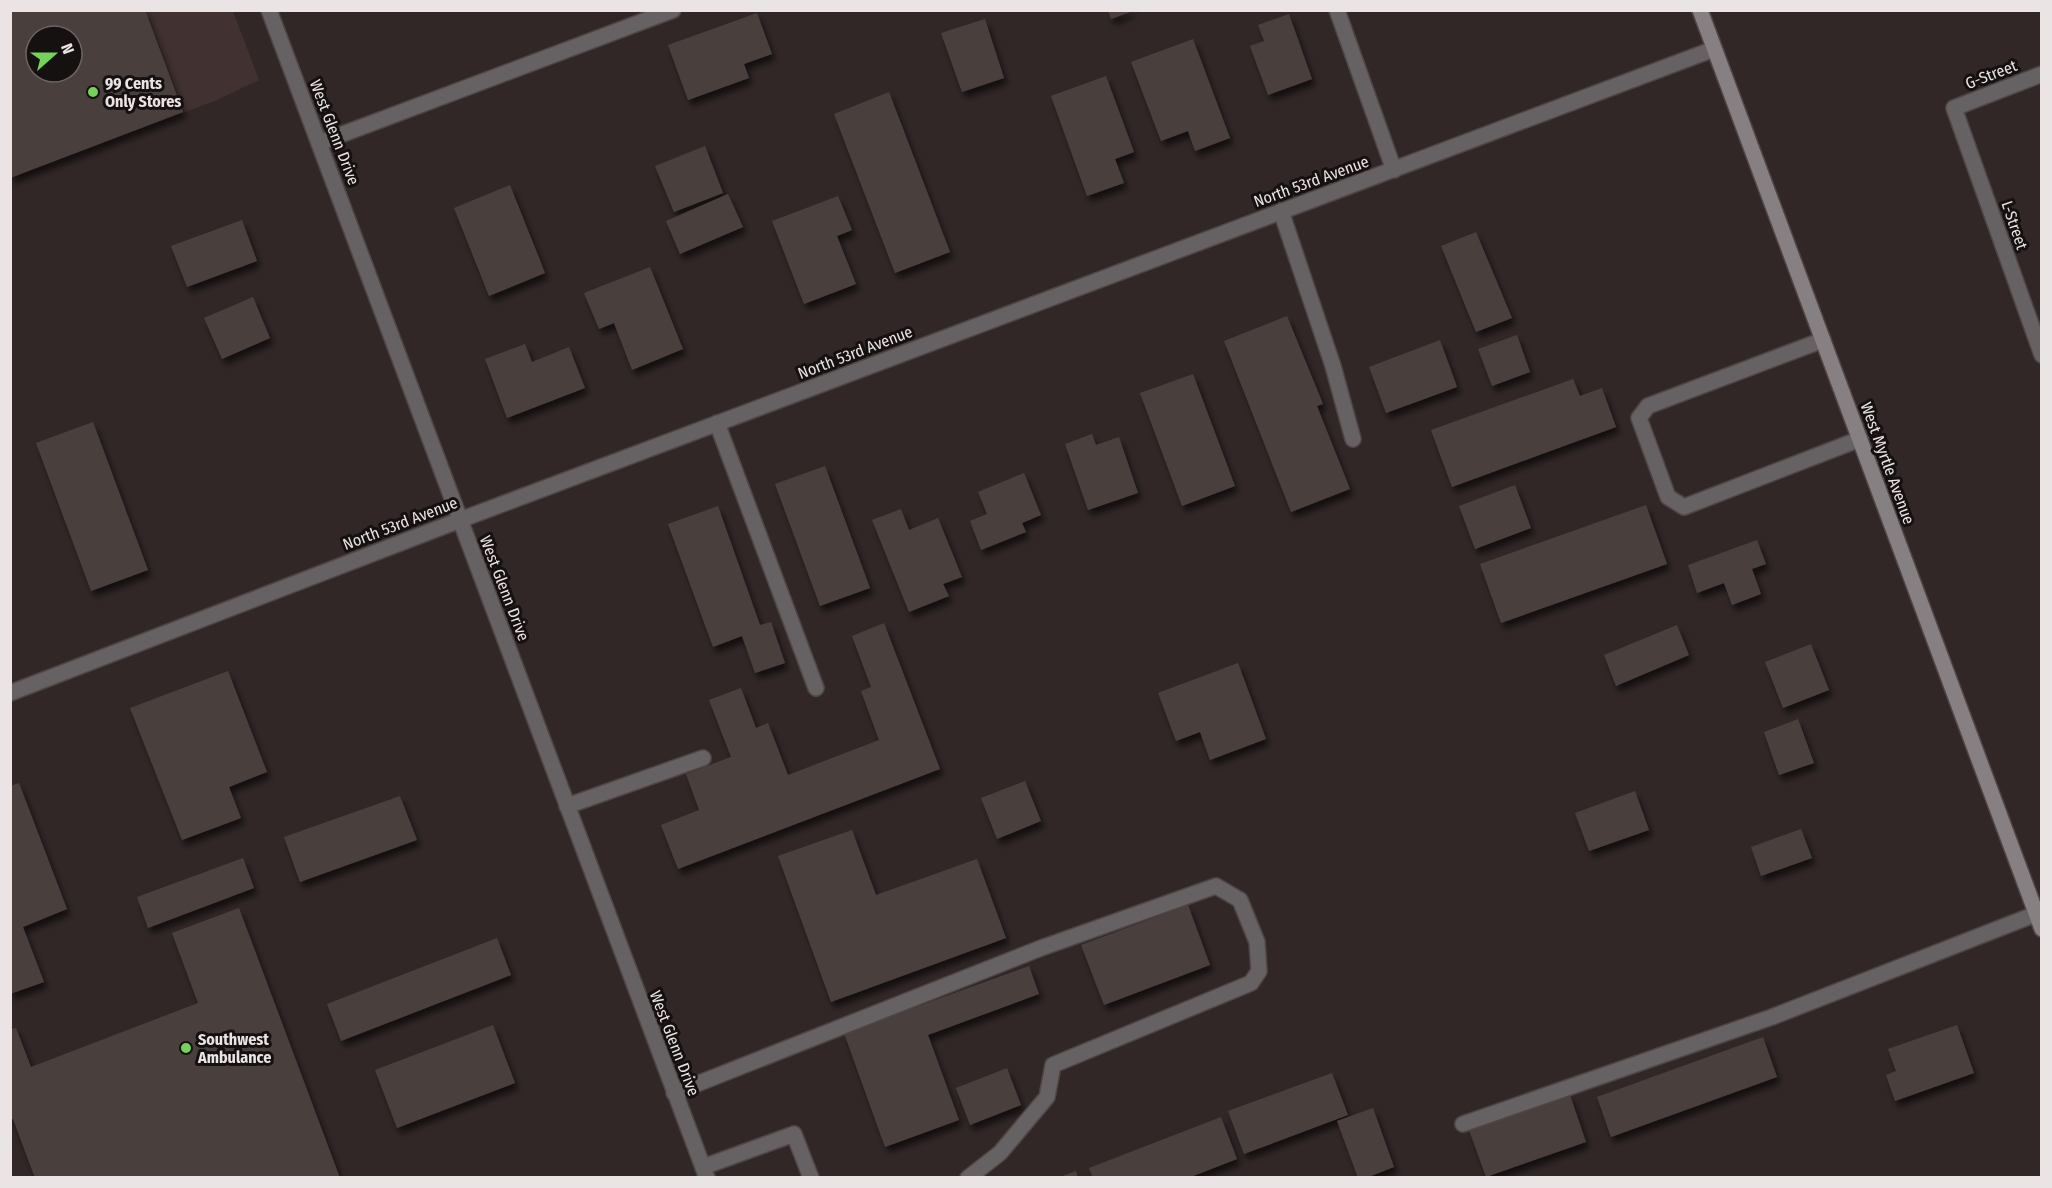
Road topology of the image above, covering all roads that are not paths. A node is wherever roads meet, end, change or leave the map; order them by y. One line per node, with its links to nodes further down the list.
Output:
1 (269, 10): 8 (street, West Glenn Drive)
2 (673, 10): 8 (street)
3 (1337, 10): 9 (street)
4 (1700, 10): 5 (street, West Myrtle Avenue)
5 (1714, 49): 9 (street, North 53rd Avenue); 11 (street, West Myrtle Avenue)
6 (2042, 74): 7 (street, G-Street)
7 (1954, 108): 12 (street, L-Street)
8 (319, 142): 16 (street, West Glenn Drive)
9 (1394, 170): 10 (street, North 53rd Avenue)
10 (1281, 212): 13 (street, North 53rd Avenue); 14 (street)
11 (1823, 340): 15 (street, West Myrtle Avenue); 15 (street)
12 (2042, 355)
13 (717, 423): 16 (street, North 53rd Avenue); 17 (street)
14 (1353, 439)
15 (1860, 439): 21 (street, West Myrtle Avenue)
16 (460, 520): 18 (street, North 53rd Avenue); 20 (street, West Glenn Drive)
17 (816, 687)
18 (10, 693)
19 (702, 758): 20 (street)
20 (567, 806): 22 (street, West Glenn Drive)
21 (2039, 921): 23 (street)
22 (674, 1093): 24 (street, West Glenn Drive); 26 (street)
23 (1463, 1124)
24 (705, 1172): 25 (street)
25 (811, 1178)
26 (968, 1178)

